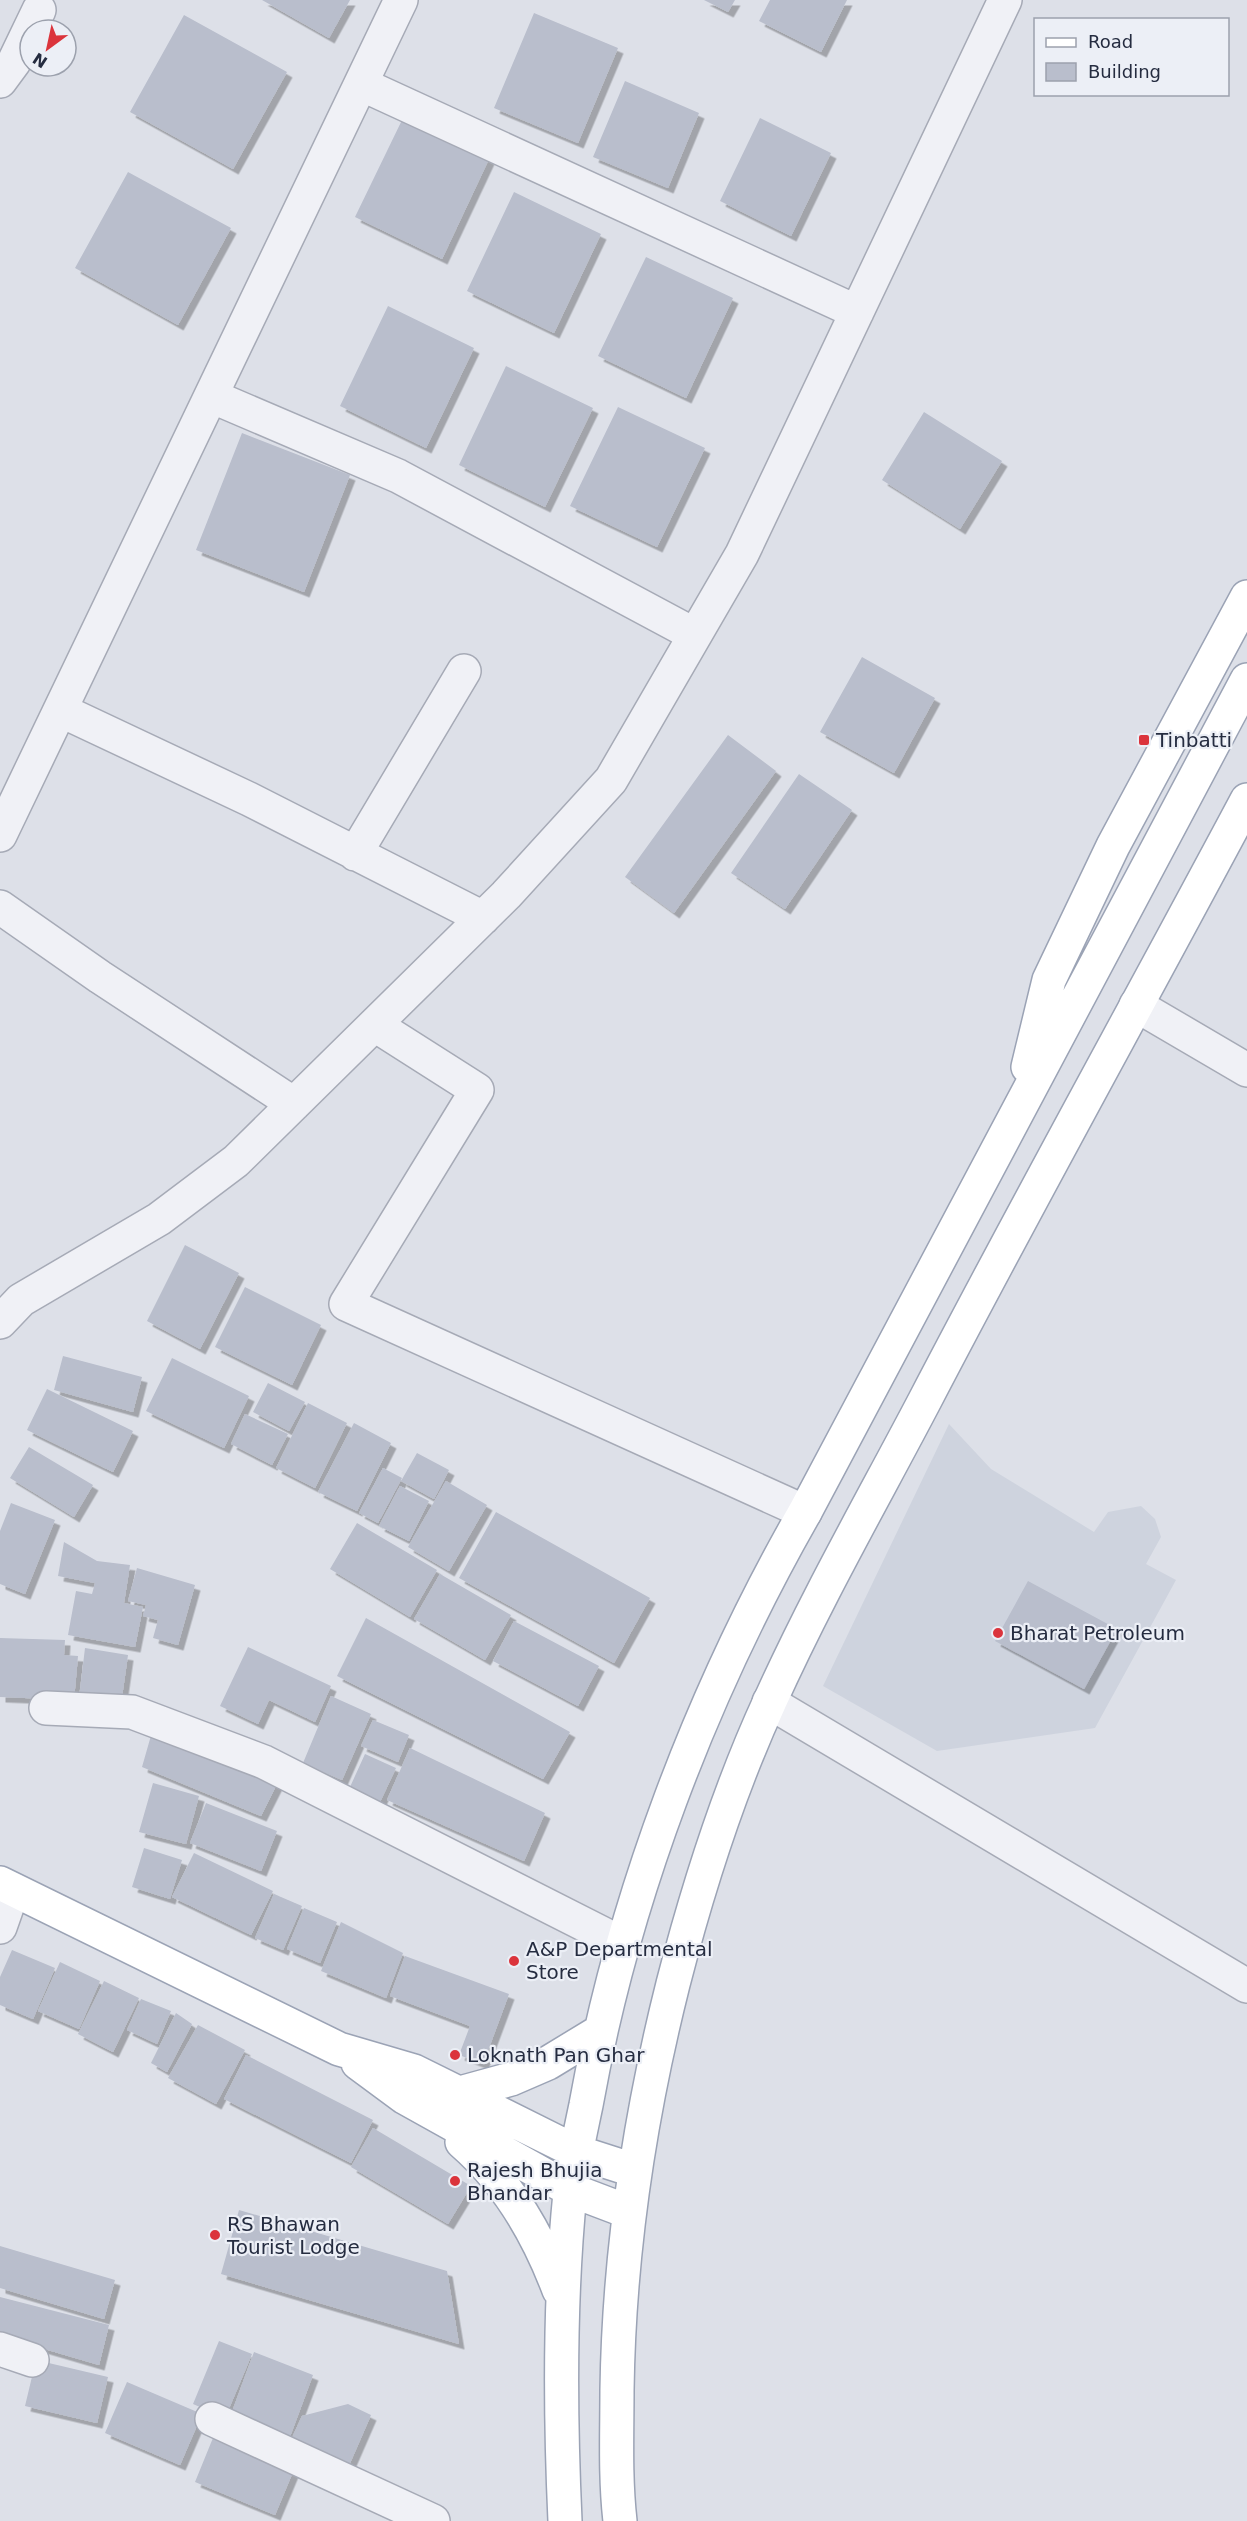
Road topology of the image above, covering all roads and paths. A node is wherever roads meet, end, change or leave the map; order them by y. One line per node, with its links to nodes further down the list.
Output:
1 (401, 0): 5 (street)
2 (1005, 0): 6 (street)
3 (39, 10): 4 (street)
4 (0, 81)
5 (361, 84): 6 (street); 7 (street)
6 (857, 312): 9 (street)
7 (211, 396): 9 (street); 12 (street)
8 (1247, 597): 22 (main road)
9 (695, 635): 17 (street)
10 (464, 671): 15 (street)
11 (1247, 680): 22 (main road)
12 (60, 710): 14 (street); 15 (street)
13 (1247, 800): 18 (main road)
14 (0, 836)
15 (355, 854): 17 (street)
16 (0, 907): 21 (street)
17 (483, 918): 19 (street)
18 (1136, 1005): 20 (street); 25 (main road)
19 (375, 1025): 21 (street); 24 (street)
20 (1247, 1070)
21 (294, 1104): 23 (street)
22 (1016, 1115): 24 (main road)
23 (0, 1322)
24 (805, 1512): 29 (main road)
25 (769, 1702): 30 (street); 36 (main road)
26 (46, 1708): 29 (street)
27 (6, 1887): 28 (street); 32 (main road)
28 (0, 1927)
29 (623, 1944): 31 (main road)
30 (1247, 1986)
31 (599, 2032): 33 (main road); 35 (main road)
32 (339, 2049): 33 (main road); 34 (main road)
33 (460, 2093): 35 (main road)
34 (404, 2097): 37 (main road); 39 (main road)
35 (577, 2152): 36 (main road); 37 (main road)
36 (633, 2170): 38 (main road)
37 (570, 2190): 38 (main road); 39 (main road)
38 (629, 2212): 43 (main road)
39 (563, 2301): 45 (main road)
40 (0, 2349): 41 (street)
41 (32, 2360)
42 (212, 2420): 44 (street)
43 (616, 2451): 46 (main road); 47 (main road)
44 (433, 2521)
45 (565, 2521)
46 (620, 2521)
47 (632, 2521)

